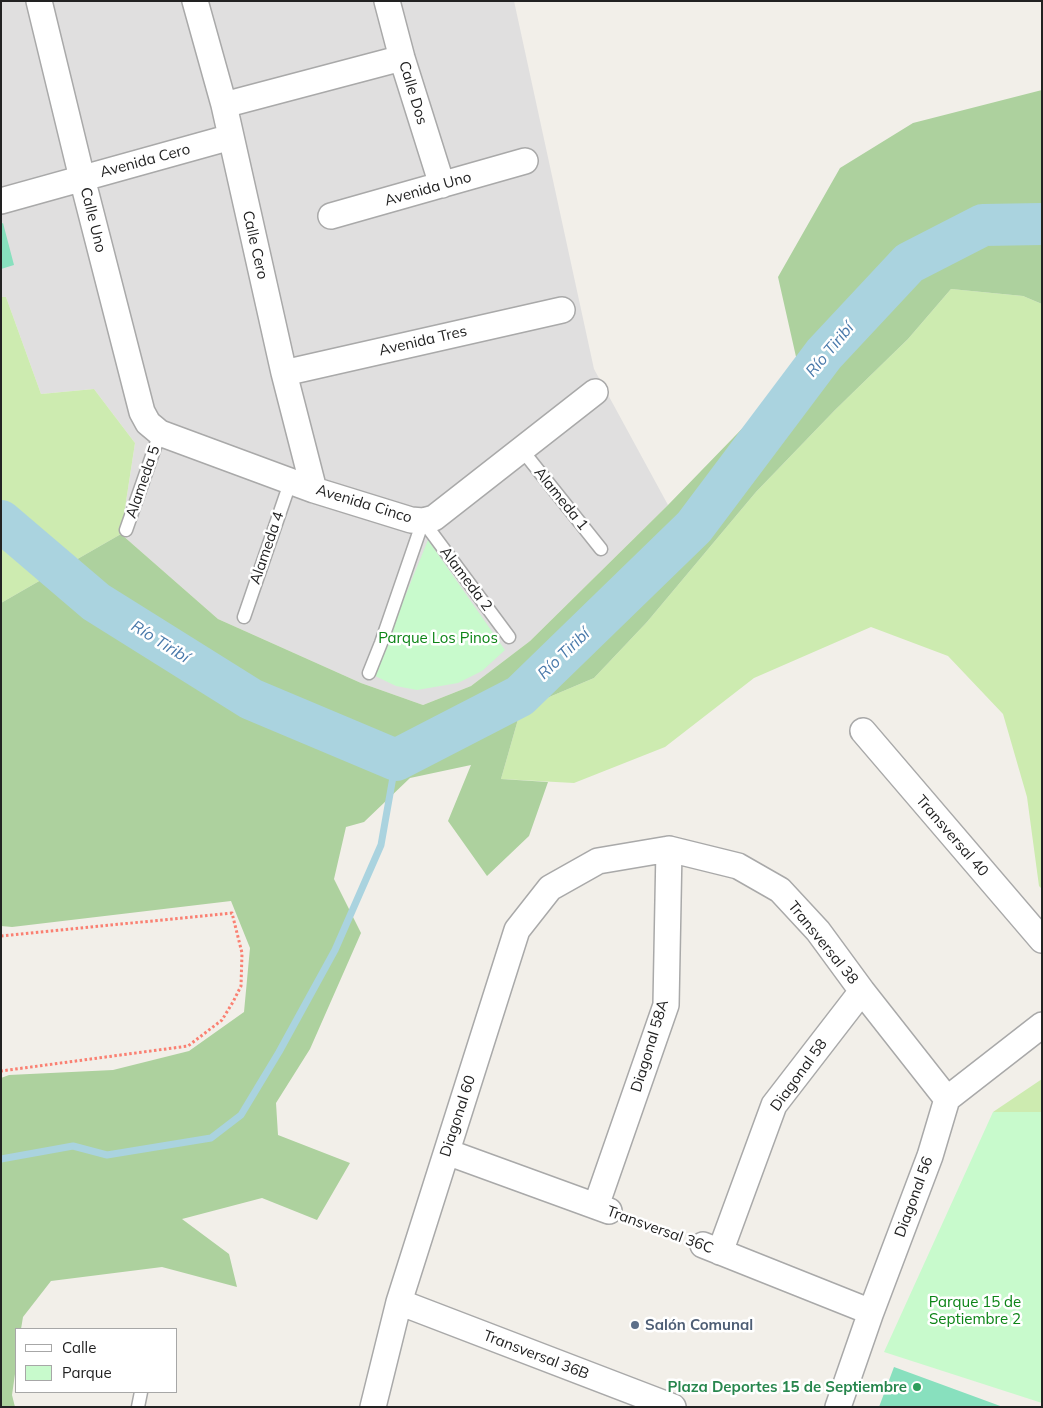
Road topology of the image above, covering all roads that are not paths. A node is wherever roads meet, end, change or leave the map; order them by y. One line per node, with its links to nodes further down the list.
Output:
1 (39, 1): 8 (street, Calle Uno)
2 (196, 1): 5 (street, Calle Cero)
3 (387, 1): 4 (street, Calle Dos)
4 (402, 58): 5 (street); 9 (street, Calle Dos)
5 (224, 105): 6 (street, Calle Cero)
6 (231, 138): 8 (street, Avenida Cero); 13 (street, Calle Cero)
7 (524, 161): 9 (street, Avenida Uno)
8 (82, 178): 10 (street, Avenida Cero); 15 (street, Calle Uno)
9 (442, 185): 11 (street, Avenida Uno)
10 (1, 201)
11 (331, 216)
12 (562, 310): 13 (street, Avenida Tres)
13 (284, 373): 18 (street, Calle Cero)
14 (595, 392): 16 (street, Avenida Cinco)
15 (160, 433): 17 (street, Avenida Cinco); 20 (lane, Alameda 5)
16 (522, 450): 19 (street, Avenida Cinco); 21 (lane, Alameda 1)
17 (291, 480): 18 (street, Avenida Cinco); 22 (lane, Alameda 4)
18 (314, 490): 19 (street, Avenida Cinco)
19 (423, 521): 23 (lane, Alameda 2); 24 (lane)
20 (126, 530)
21 (601, 549)
22 (244, 617)
23 (509, 637)
24 (369, 673)
25 (863, 731): 28 (street, Transversal 40)
26 (669, 849): 27 (street, Transversal 38); 29 (street, Transversal 38); 33 (street, Diagonal 58A)
27 (598, 861): 32 (street, Diagonal 60)
28 (1042, 940)
29 (862, 991): 31 (street, Transversal 38); 34 (street, Diagonal 58)
30 (1042, 1025): 31 (street)
31 (947, 1099): 36 (street, Diagonal 56)
32 (446, 1152): 33 (street, Transversal 36C); 35 (street, Diagonal 60)
33 (603, 1208)
34 (711, 1249): 36 (street, Transversal 36C)
35 (399, 1302): 39 (street, Diagonal 60); 40 (street, Transversal 36B)
36 (871, 1312): 41 (street, Diagonal 56)
37 (140, 1393): 38 (lane)
38 (138, 1407)
39 (372, 1407)
40 (673, 1407)
41 (838, 1407)

